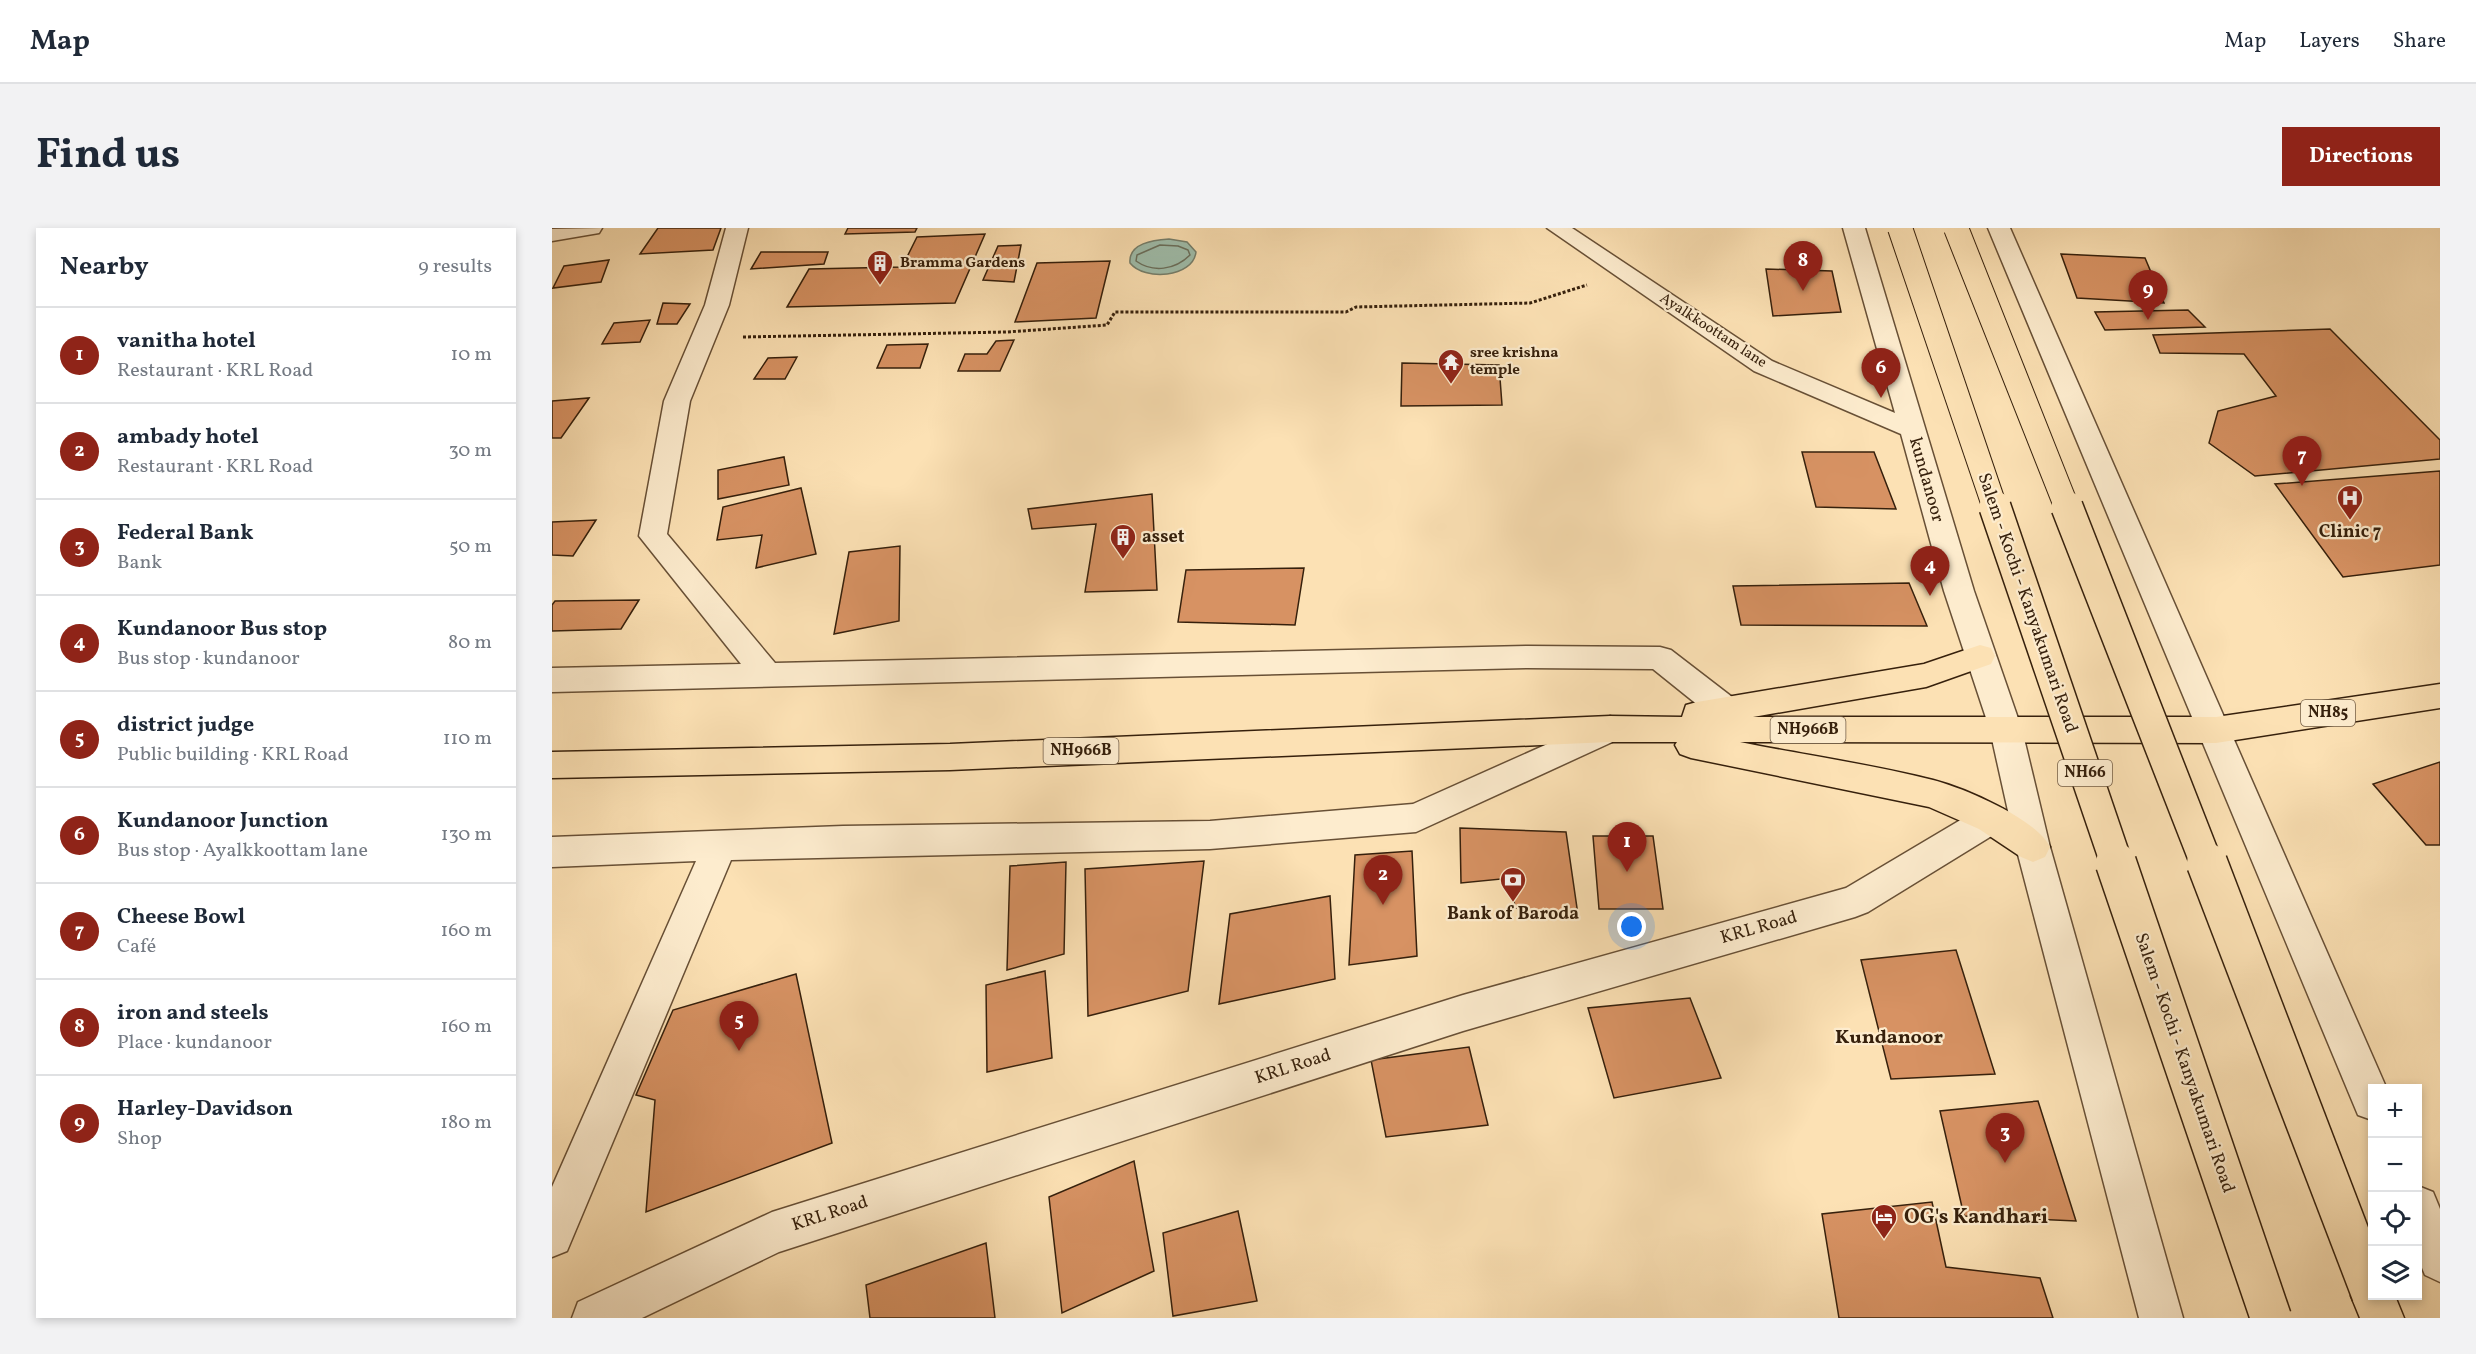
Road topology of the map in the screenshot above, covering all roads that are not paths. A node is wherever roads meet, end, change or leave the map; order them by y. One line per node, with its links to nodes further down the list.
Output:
1 (591, 228): 8 (street)
2 (737, 228): 11 (street)
3 (1558, 228): 9 (street, Ayalkkoottam lane)
4 (1854, 228): 9 (street, kundanoor)
5 (1900, 228): 31 (highway, Salem - Kochi - Kanyakumari Road / NH66, bridge)
6 (1956, 228): 27 (highway, bridge)
7 (1999, 228): 17 (street)
8 (552, 235)
9 (1911, 429): 10 (street, kundanoor)
10 (1980, 656): 14 (highway); 16 (street, kundanoor)
11 (768, 676): 12 (street); 14 (street)
12 (552, 680)
13 (2440, 696): 17 (highway, NH85)
14 (1725, 710): 15 (highway)
15 (1610, 729): 16 (highway, NH966B); 18 (highway, NH966B); 19 (highway); 20 (street)
16 (2006, 730): 17 (highway); 21 (street, kundanoor)
17 (2216, 730): 23 (street)
18 (552, 765)
19 (1991, 819): 21 (highway); 29 (street, KRL Road)
20 (720, 845): 22 (street); 25 (street)
21 (2033, 847): 30 (street, kundanoor)
22 (552, 852)
23 (2368, 1089)
24 (2422, 1217): 26 (street)
25 (552, 1236)
26 (2440, 1260)
27 (2368, 1282)
28 (2375, 1300): 32 (highway)
29 (594, 1318)
30 (2161, 1318)
31 (2271, 1318)
32 (2382, 1318)

